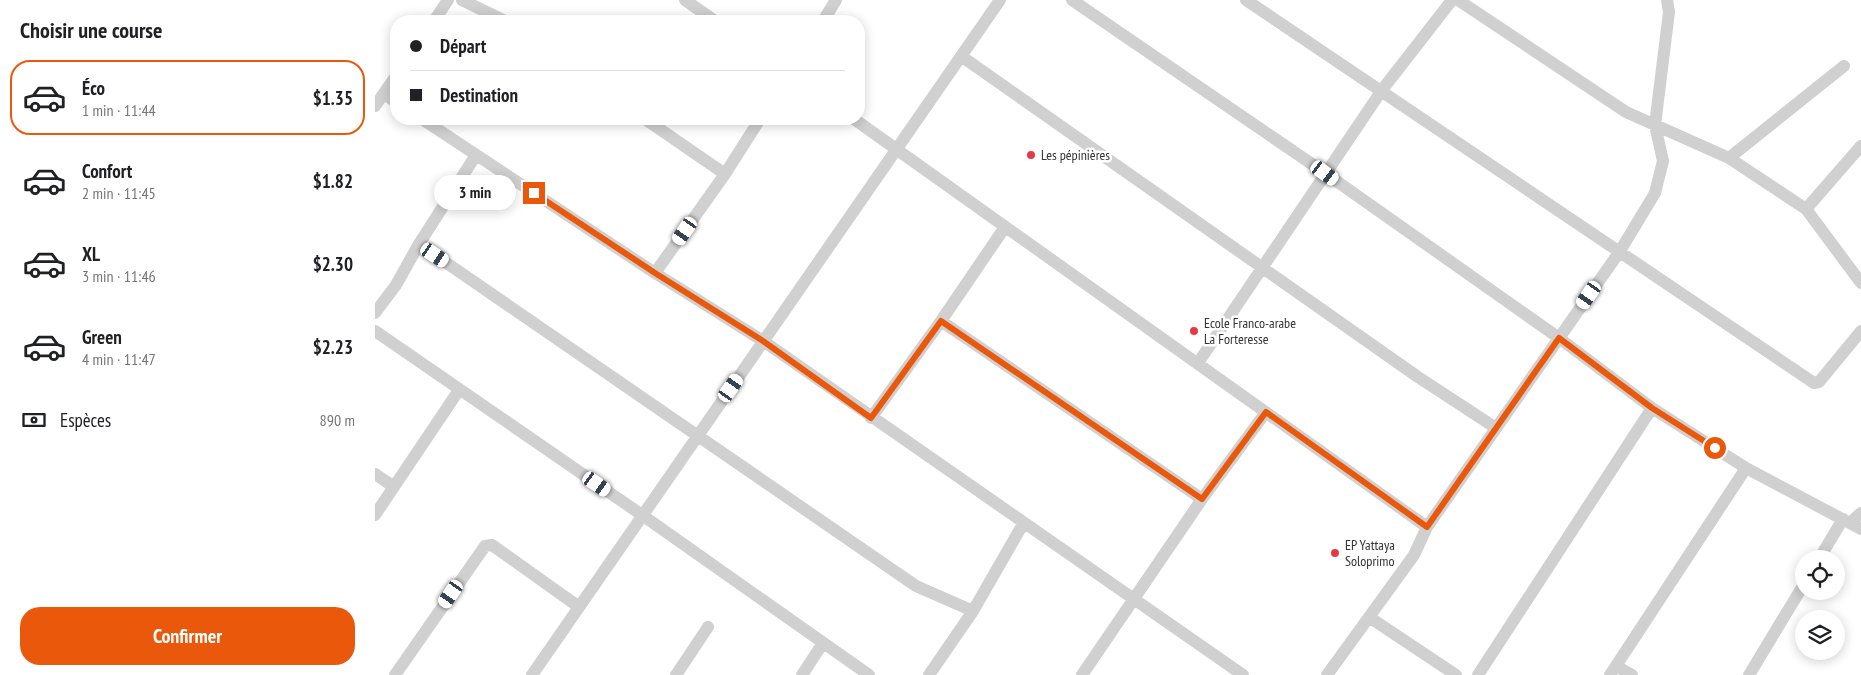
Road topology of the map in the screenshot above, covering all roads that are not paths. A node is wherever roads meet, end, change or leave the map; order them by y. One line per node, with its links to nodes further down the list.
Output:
1 (448, 0): 11 (street)
2 (462, 0): 12 (street)
3 (685, 0): 13 (street)
4 (836, 0): 14 (street)
5 (1000, 0): 15 (street)
6 (1072, 0): 31 (street)
7 (1247, 0): 18 (street)
8 (1452, 0): 18 (street)
9 (1458, 0): 26 (street)
10 (1667, 0): 26 (street)
11 (438, 15)
12 (493, 15)
13 (706, 15)
14 (827, 15)
15 (961, 56): 28 (street); 37 (street)
16 (1844, 66): 30 (street)
17 (390, 85): 19 (street)
18 (1382, 90): 31 (street); 36 (street)
19 (384, 94): 20 (street); 21 (street)
20 (390, 98)
21 (375, 106)
22 (431, 125): 29 (street)
23 (654, 125): 32 (street)
24 (756, 125): 32 (street)
25 (863, 125): 28 (street)
26 (1655, 125): 30 (street); 36 (street)
27 (1861, 146): 33 (street)
28 (897, 148): 34 (street); 45 (street)
29 (476, 155): 35 (street); 38 (street)
30 (1729, 158): 33 (street)
31 (1325, 173): 37 (street); 44 (street)
32 (725, 174): 38 (street)
33 (1806, 209): 39 (street)
34 (1005, 227): 41 (street); 46 (street)
35 (419, 244): 40 (street); 52 (street)
36 (1619, 252): 43 (street); 44 (street)
37 (1263, 267): 46 (street); 51 (street)
38 (655, 273): 45 (street)
39 (1861, 283)
40 (375, 313)
41 (941, 321): 50 (street); 56 (street)
42 (375, 331): 47 (street)
43 (1861, 331)
44 (1559, 338): 48 (street); 51 (street)
45 (763, 341): 50 (street); 52 (street)
46 (1198, 363): 49 (street)
47 (459, 390): 55 (street); 59 (street)
48 (1652, 408): 53 (street); 82 (street)
49 (1266, 412): 56 (street); 62 (street)
50 (871, 418): 61 (street)
51 (1496, 428): 62 (street)
52 (699, 435): 59 (street); 67 (street)
53 (1746, 468): 60 (street); 71 (street)
54 (375, 474): 55 (street)
55 (394, 487): 58 (street)
56 (1202, 499): 65 (street)
57 (1861, 513): 60 (street)
58 (375, 515)
59 (642, 516): 66 (street); 70 (street)
60 (1851, 523): 63 (street)
61 (1023, 524): 65 (street); 67 (street)
62 (1427, 527): 68 (street)
63 (1827, 550)
64 (1795, 599): 84 (street)
65 (1134, 600): 78 (street); 79 (street)
66 (579, 606): 72 (street); 73 (street)
67 (973, 611): 77 (street)
68 (1369, 616): 80 (street); 81 (street)
69 (708, 627): 74 (street)
70 (823, 643): 75 (street); 76 (street)
71 (1613, 670): 83 (street)
72 (395, 675)
73 (532, 675)
74 (676, 675)
75 (802, 675)
76 (869, 675)
77 (929, 675)
78 (1082, 675)
79 (1243, 675)
80 (1327, 675)
81 (1456, 675)
82 (1478, 675)
83 (1632, 675)
84 (1749, 675)

